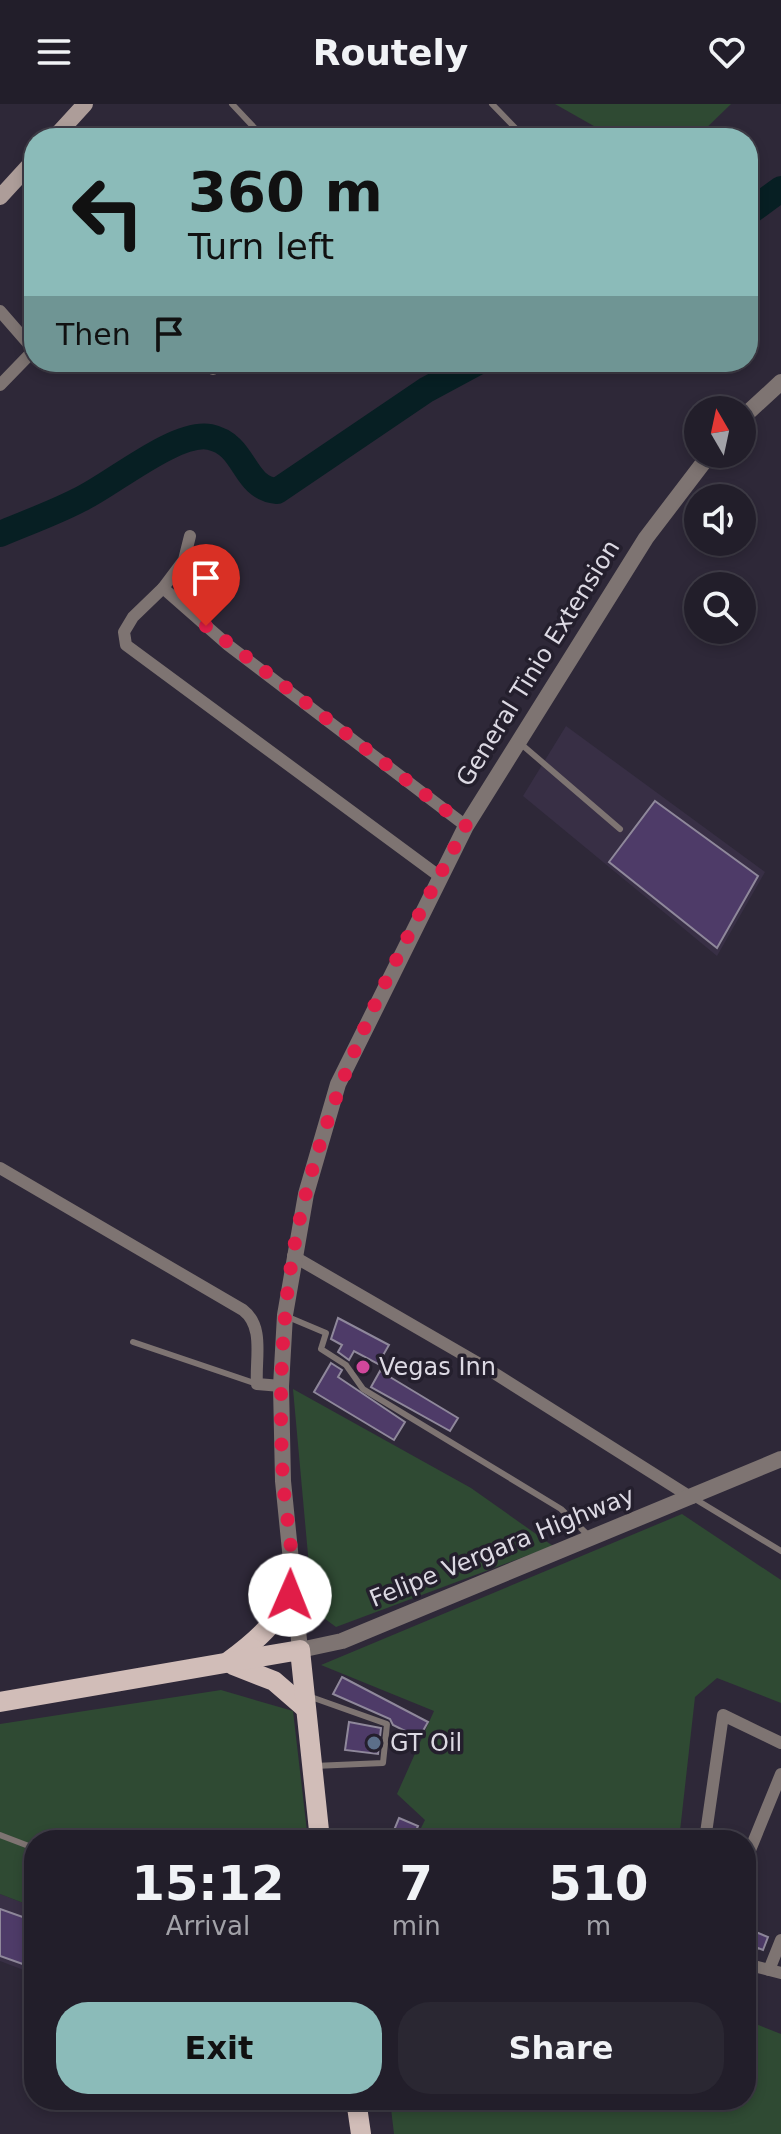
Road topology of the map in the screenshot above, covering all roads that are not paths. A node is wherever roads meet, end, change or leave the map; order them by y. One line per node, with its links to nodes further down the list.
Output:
1 (85, 104): 4 (main road)
2 (232, 104): 5 (lane)
3 (492, 104): 6 (lane)
4 (63, 128)
5 (255, 128)
6 (515, 128)
7 (24, 171): 8 (main road)
8 (0, 197)
9 (0, 311): 10 (street)
10 (24, 339)
11 (24, 360): 13 (street)
12 (781, 382): 14 (street)
13 (0, 385)
14 (756, 405)
15 (699, 468): 18 (street, General Tinio Extension)
16 (190, 536): 17 (street)
17 (163, 588): 19 (street); 21 (street)
18 (521, 744): 19 (street, General Tinio Extension); 20 (lane)
19 (466, 826): 21 (street, General Tinio Extension)
20 (620, 829)
21 (439, 876): 23 (street, General Tinio Extension)
22 (0, 1168): 26 (street)
23 (293, 1256): 24 (street, General Tinio Extension); 29 (street)
24 (285, 1315): 27 (street, General Tinio Extension); 30 (lane)
25 (133, 1342): 26 (lane)
26 (257, 1384): 27 (street)
27 (281, 1386): 32 (street, General Tinio Extension)
28 (781, 1459): 29 (street, Felipe Vergara Highway)
29 (692, 1498): 30 (street, Felipe Vergara Highway); 31 (lane)
30 (592, 1538): 33 (street, Felipe Vergara Highway)
31 (781, 1551)
32 (293, 1577): 33 (street, General Tinio Extension); 34 (main road)
33 (300, 1650): 34 (main road, Felipe Vergara Highway); 35 (main road, General Tinio Extension)
34 (226, 1663): 35 (main road); 36 (main road, Felipe Vergara Highway)
35 (304, 1701): 38 (main road, General Tinio Extension); 38 (lane)
36 (0, 1702)
37 (781, 1743): 41 (street)
38 (311, 1766): 40 (main road, General Tinio Extension)
39 (781, 1774): 43 (street)
40 (319, 1830)
41 (706, 1830)
42 (0, 1835): 44 (lane)
43 (756, 1835)
44 (24, 1844)
45 (781, 1940): 46 (street)
46 (775, 1972)
47 (357, 2110): 48 (main road)
48 (361, 2134)

